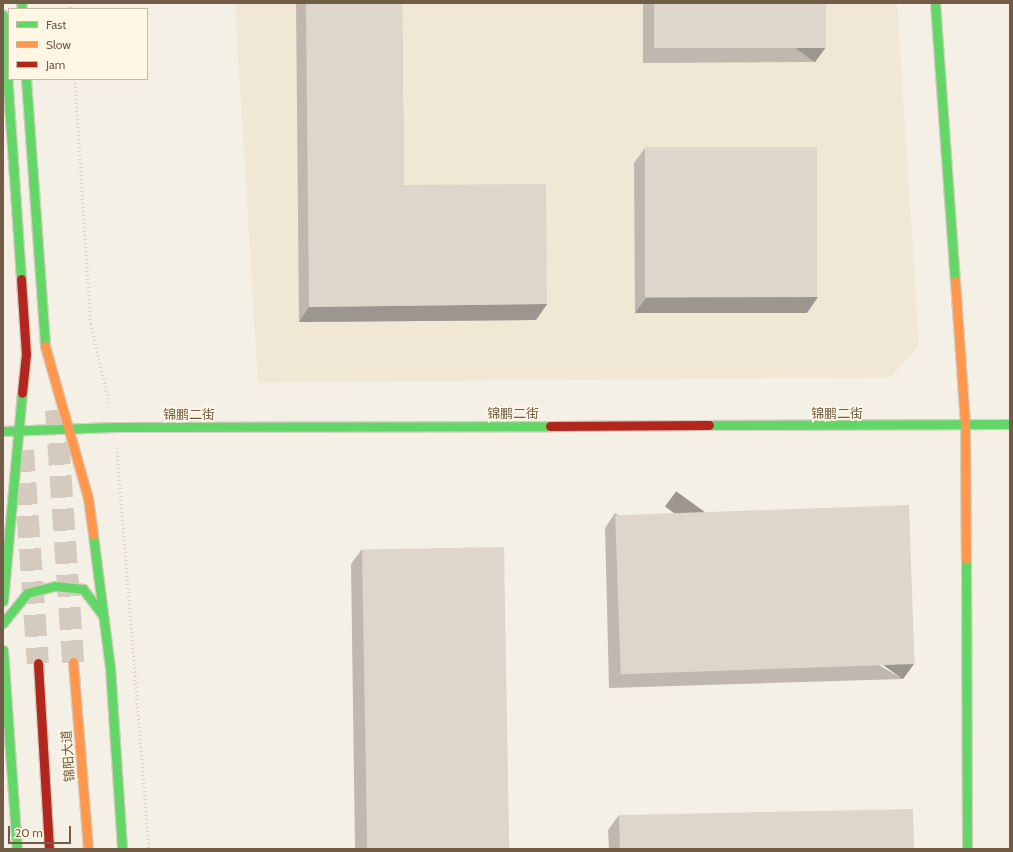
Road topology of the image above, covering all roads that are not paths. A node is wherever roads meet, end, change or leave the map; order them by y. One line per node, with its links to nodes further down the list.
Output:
1 (935, 3): 5 (main road)
2 (3, 15): 8 (main road)
3 (26, 80): 6 (main road)
4 (1010, 424): 5 (main road, 锦鹏二街)
5 (965, 425): 6 (main road, 锦鹏二街); 19 (main road)
6 (66, 427): 8 (main road, 锦鹏二街); 10 (main road)
7 (3, 430): 8 (main road, 锦鹏二街)
8 (16, 430): 9 (main road)
9 (3, 601)
10 (104, 617): 11 (main road); 18 (main road)
11 (3, 623)
12 (3, 650): 15 (main road)
13 (73, 662): 17 (main road, 锦阳大道)
14 (38, 663): 16 (main road, 锦阳大道)
15 (17, 849)
16 (49, 849)
17 (88, 849)
18 (122, 849)
19 (967, 849)

